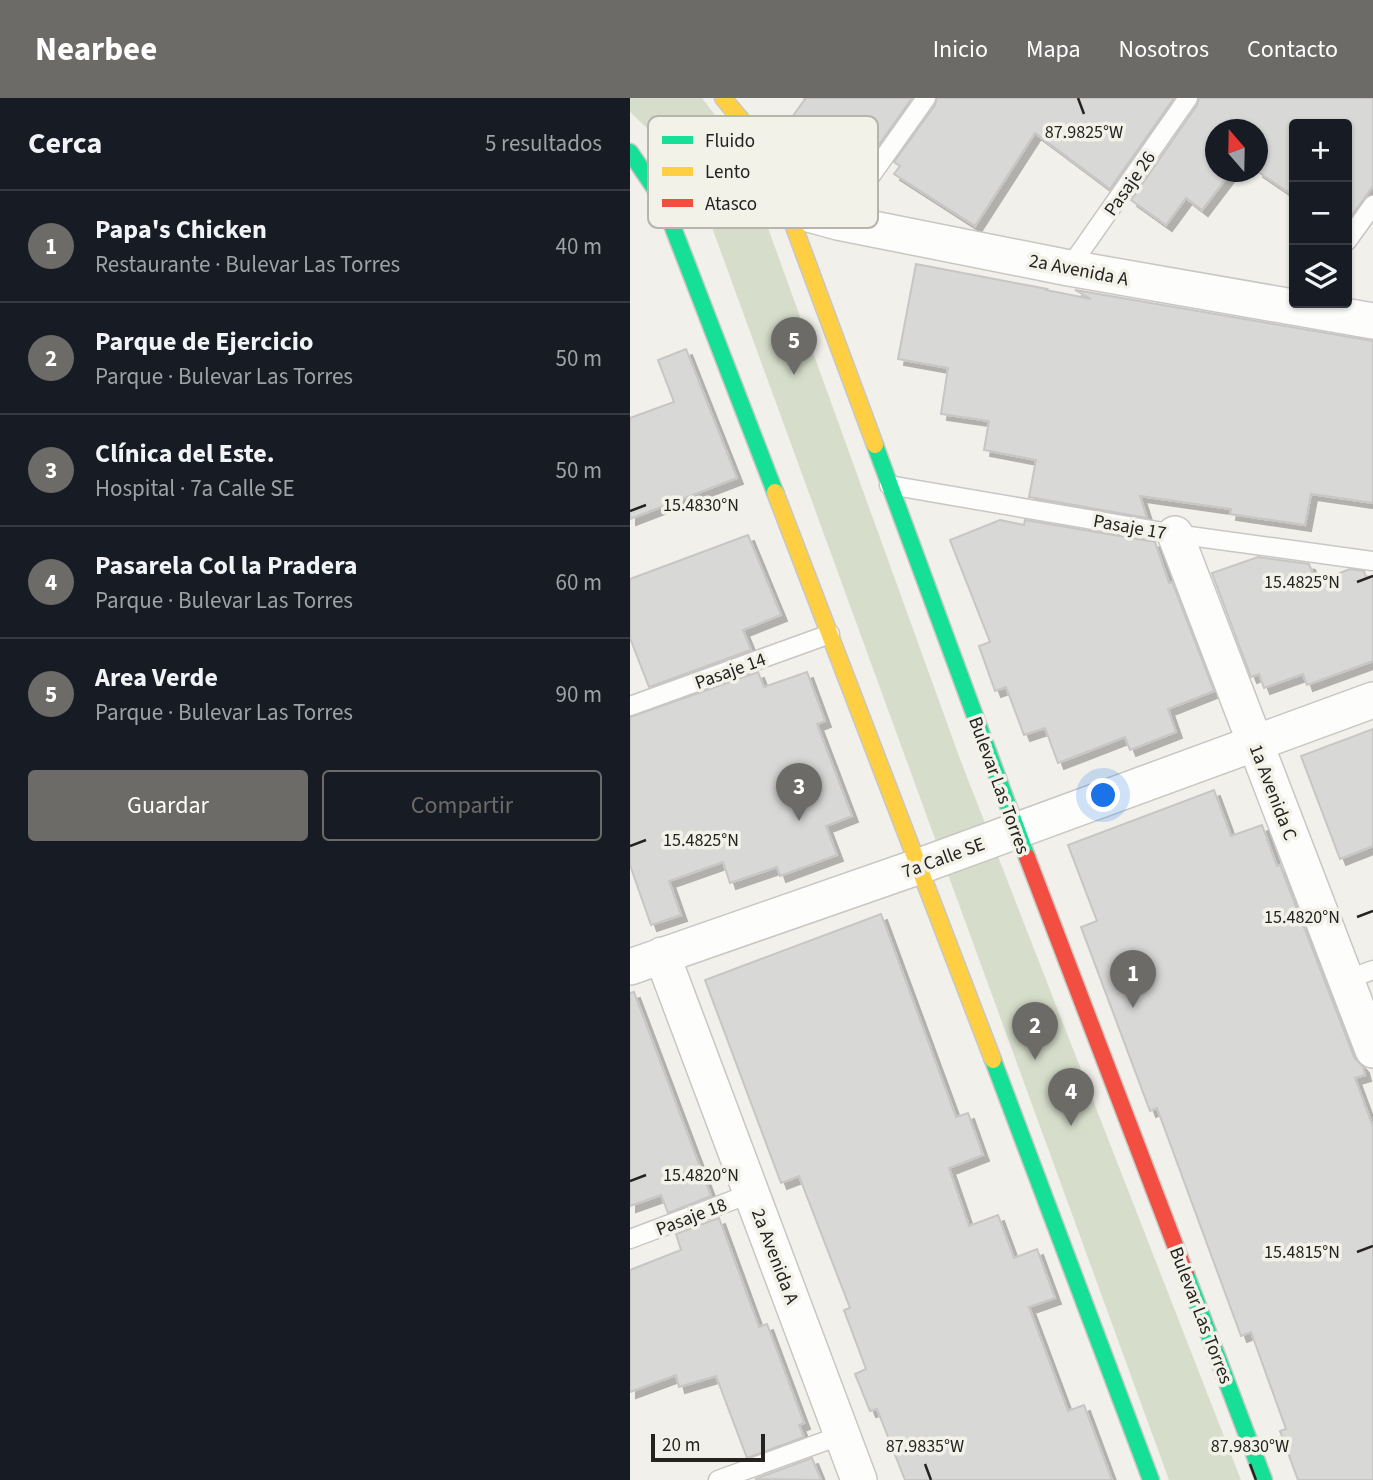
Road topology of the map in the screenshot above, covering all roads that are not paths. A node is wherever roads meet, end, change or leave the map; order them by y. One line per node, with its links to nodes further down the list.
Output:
1 (723, 98): 4 (street, Bulevar Las Torres)
2 (926, 98): 6 (lane)
3 (1188, 98): 13 (lane, Pasaje 26)
4 (738, 116)
5 (630, 152): 7 (street)
6 (878, 166)
7 (646, 197)
8 (1373, 205): 12 (lane)
9 (659, 228): 20 (street)
10 (793, 228): 17 (street, Bulevar Las Torres)
11 (868, 228): 13 (street, 2a Avenida A)
12 (1352, 234)
13 (1069, 268): 14 (street, 2a Avenida A)
14 (1289, 303)
15 (1314, 308): 16 (street, 2a Avenida A)
16 (1373, 321)
17 (889, 485): 18 (lane, Pasaje 17); 24 (street, Bulevar Las Torres)
18 (1174, 534): 19 (lane, Pasaje 17); 23 (street, 1a Avenida C)
19 (1373, 561)
20 (830, 634): 22 (lane, Pasaje 14); 25 (street)
21 (1373, 700): 23 (street, 7a Calle SE)
22 (630, 706)
23 (1256, 743): 24 (street, 7a Calle SE); 27 (street, 1a Avenida C)
24 (1017, 831): 25 (street, 7a Calle SE); 35 (street, Bulevar Las Torres)
25 (919, 866): 26 (street, 7a Calle SE); 34 (street)
26 (646, 961): 29 (street, 2a Avenida A)
27 (1359, 975): 28 (street, 1a Avenida C)
28 (1373, 1050)
29 (752, 1193): 30 (lane, Pasaje 18); 31 (street, 2a Avenida A)
30 (630, 1239)
31 (842, 1435): 32 (lane); 33 (street, 2a Avenida A)
32 (718, 1480)
33 (859, 1480)
34 (1151, 1480)
35 (1264, 1480)

